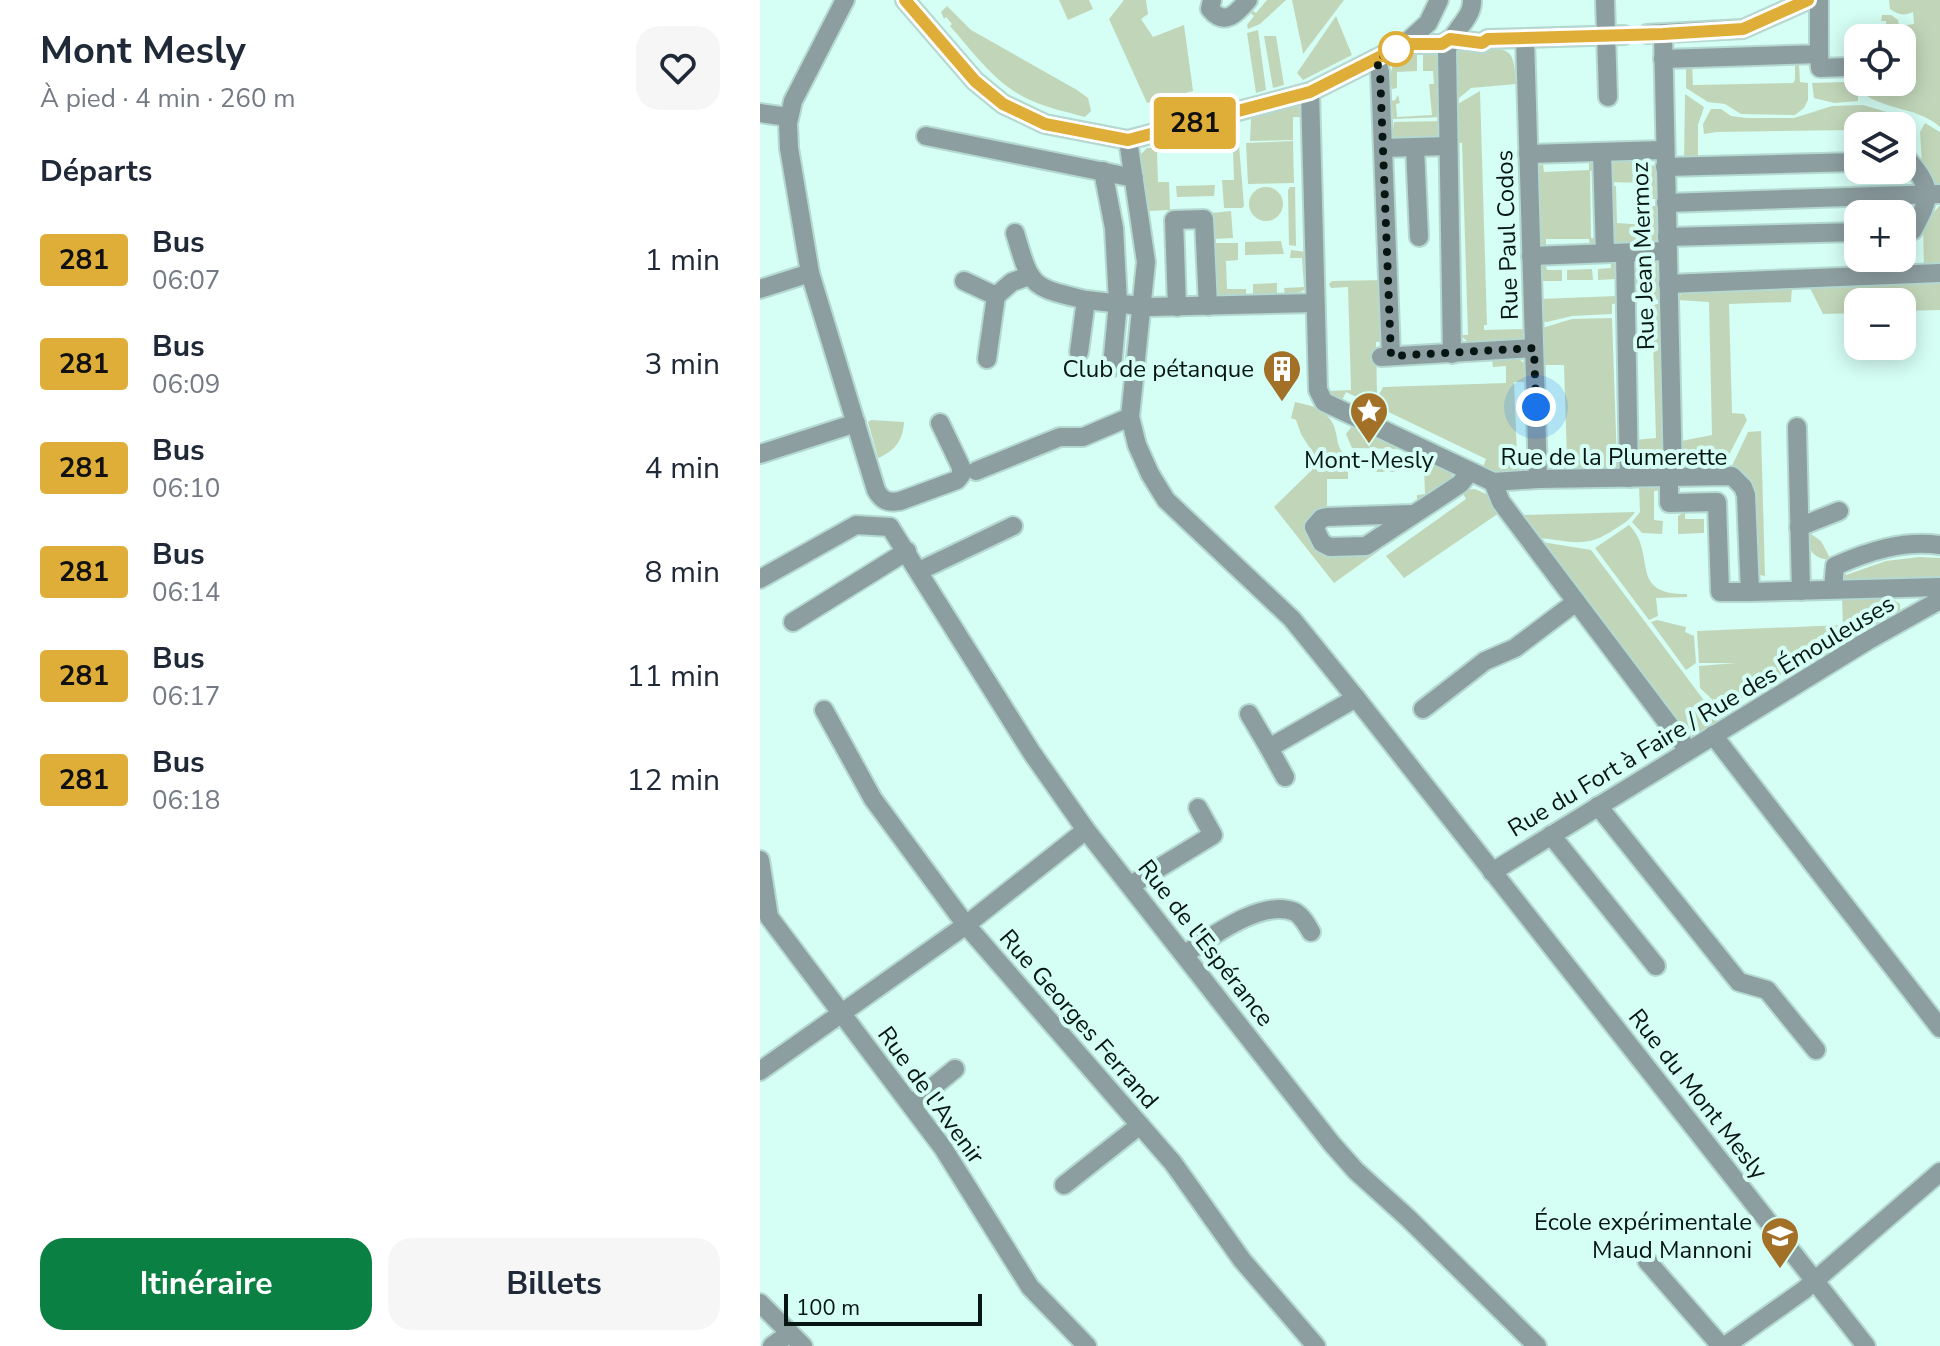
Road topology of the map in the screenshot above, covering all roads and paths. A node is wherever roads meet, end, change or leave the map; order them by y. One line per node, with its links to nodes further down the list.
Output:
1 (845, 0): 23 (street)
2 (905, 0): 25 (street)
3 (1212, 0): 4 (street)
4 (1248, 0)
5 (1472, 0): 10 (street)
6 (1605, 0): 11 (street)
7 (1808, 0): 18 (street, Rue Jean Mermoz)
8 (1819, 0): 16 (street)
9 (1436, 9): 10 (street); 13 (street); 15 (street)
10 (1465, 19): 13 (street); 14 (street)
11 (1615, 35): 12 (street); 21 (street)
12 (1525, 38): 14 (street); 30 (street, Rue Paul Codos)
13 (1450, 39): 14 (street); 15 (street); 26 (street)
14 (1488, 39)
15 (1405, 44): 17 (street)
16 (1819, 54): 18 (street); 19 (street)
17 (1376, 59): 20 (street); 28 (street)
18 (1663, 59): 31 (street, Rue Jean Mermoz)
19 (1844, 67)
20 (1310, 92): 25 (street); 57 (street, Rue de la Plumerette)
21 (1608, 97)
22 (760, 113): 23 (street)
23 (788, 117): 48 (street)
24 (926, 136): 34 (street)
25 (1128, 140): 35 (street)
26 (1448, 146): 27 (street); 41 (street)
27 (1415, 147): 28 (street); 43 (street)
28 (1383, 148): 42 (street)
29 (1602, 153): 30 (street); 31 (street); 45 (street)
30 (1528, 154): 47 (street, Rue Paul Codos)
31 (1664, 159): 32 (street); 37 (street, Rue Jean Mermoz)
32 (1844, 162)
33 (1916, 169): 36 (street)
34 (1103, 171): 35 (street); 56 (street)
35 (1134, 178): 58 (street)
36 (1933, 194): 37 (street); 38 (street)
37 (1666, 203): 44 (street, Rue Jean Mermoz)
38 (1916, 224)
39 (1015, 233): 50 (street)
40 (1844, 233): 44 (street)
41 (1449, 236): 43 (street); 63 (street)
42 (1386, 237): 43 (street); 63 (street)
43 (1419, 237)
44 (1667, 244): 46 (street); 52 (street, Rue Jean Mermoz)
45 (1605, 253): 46 (street); 47 (street)
46 (1625, 253): 74 (street)
47 (1531, 256): 61 (street, Rue Paul Codos)
48 (810, 273): 53 (street); 67 (street)
49 (1940, 273): 52 (street)
50 (1029, 276): 54 (street); 55 (street)
51 (964, 281): 54 (street)
52 (1668, 284): 73 (street, Rue Jean Mermoz)
53 (760, 289)
54 (996, 296): 64 (street)
55 (1086, 300): 56 (street); 62 (street)
56 (1118, 302): 58 (street); 65 (street)
57 (1315, 303): 59 (street); 72 (street, Rue de la Plumerette)
58 (1143, 306): 60 (street); 66 (street)
59 (1208, 306): 60 (street); 60 (street)
60 (1177, 307)
61 (1534, 348): 63 (street); 75 (street, Rue Paul Codos)
62 (1079, 352)
63 (1452, 354)
64 (987, 359)
65 (1112, 367)
66 (1130, 417): 71 (street); 91 (street, Rue du Mont Mesly)
67 (856, 423): 68 (street); 70 (street)
68 (940, 423)
69 (1797, 427): 80 (street)
70 (760, 454)
71 (976, 471)
72 (1469, 473): 76 (street, Rue de la Plumerette); 78 (street)
73 (1671, 477): 74 (street, Rue de la Plumerette); 87 (street, Rue de la Plumerette); 87 (street)
74 (1629, 478): 75 (street, Rue de la Plumerette)
75 (1538, 479): 76 (street, Rue de la Plumerette)
76 (1493, 482): 89 (street)
77 (1839, 511): 80 (street)
78 (1412, 514)
79 (1013, 526): 83 (street)
80 (1799, 527): 86 (street)
81 (1940, 545): 85 (street)
82 (907, 551): 83 (street, Rue de l'Espérance); 84 (street, Rue de l'Espérance); 90 (street)
83 (919, 571): 101 (street, Rue de l'Espérance)
84 (760, 579)
85 (1833, 589): 86 (street); 88 (street)
86 (1801, 591): 87 (street)
87 (1750, 592)
88 (1939, 596): 95 (street, Rue du Fort à Faire / Rue des Émouleuses)
89 (1576, 602): 92 (street); 97 (street)
90 (793, 622)
91 (1356, 698): 96 (street); 104 (street, Rue du Mont Mesly)
92 (1423, 709)
93 (824, 710): 106 (street, Rue Georges Ferrand)
94 (1249, 714): 96 (street)
95 (1713, 735): 97 (street, Rue du Fort à Faire / Rue des Émouleuses); 111 (street)
96 (1269, 748): 98 (street)
97 (1688, 750): 99 (street, Rue du Fort à Faire / Rue des Émouleuses)
98 (1285, 777)
99 (1598, 806): 102 (street, Rue du Fort à Faire / Rue des Émouleuses); 112 (street)
100 (1198, 808): 105 (street)
101 (1086, 830): 105 (street, Rue de l'Espérance); 106 (street)
102 (1551, 835): 104 (street, Rue du Fort à Faire / Rue des Émouleuses); 109 (street)
103 (760, 860): 110 (street, Rue de l'Avenir)
104 (1492, 872): 120 (street, Rue du Mont Mesly)
105 (1131, 885): 108 (street, Rue de l'Espérance)
106 (966, 925): 110 (street); 116 (street, Rue Georges Ferrand)
107 (1311, 932): 108 (street)
108 (1185, 954): 126 (street, Rue de l'Espérance)
109 (1656, 966)
110 (841, 1013): 114 (street); 115 (street, Rue de l'Avenir)
111 (1940, 1028)
112 (1816, 1050)
113 (955, 1069): 115 (street)
114 (760, 1071)
115 (912, 1104): 124 (street, Rue de l'Avenir)
116 (1140, 1125): 118 (street); 125 (street, Rue Georges Ferrand)
117 (1940, 1172): 120 (street)
118 (1064, 1185)
119 (1647, 1261): 127 (street)
120 (1814, 1281): 127 (street); 128 (street, Rue du Mont Mesly)
121 (760, 1303): 122 (street)
122 (797, 1340): 123 (street)
123 (772, 1346)
124 (1087, 1346)
125 (1316, 1346)
126 (1537, 1346)
127 (1723, 1346)
128 (1866, 1346)

